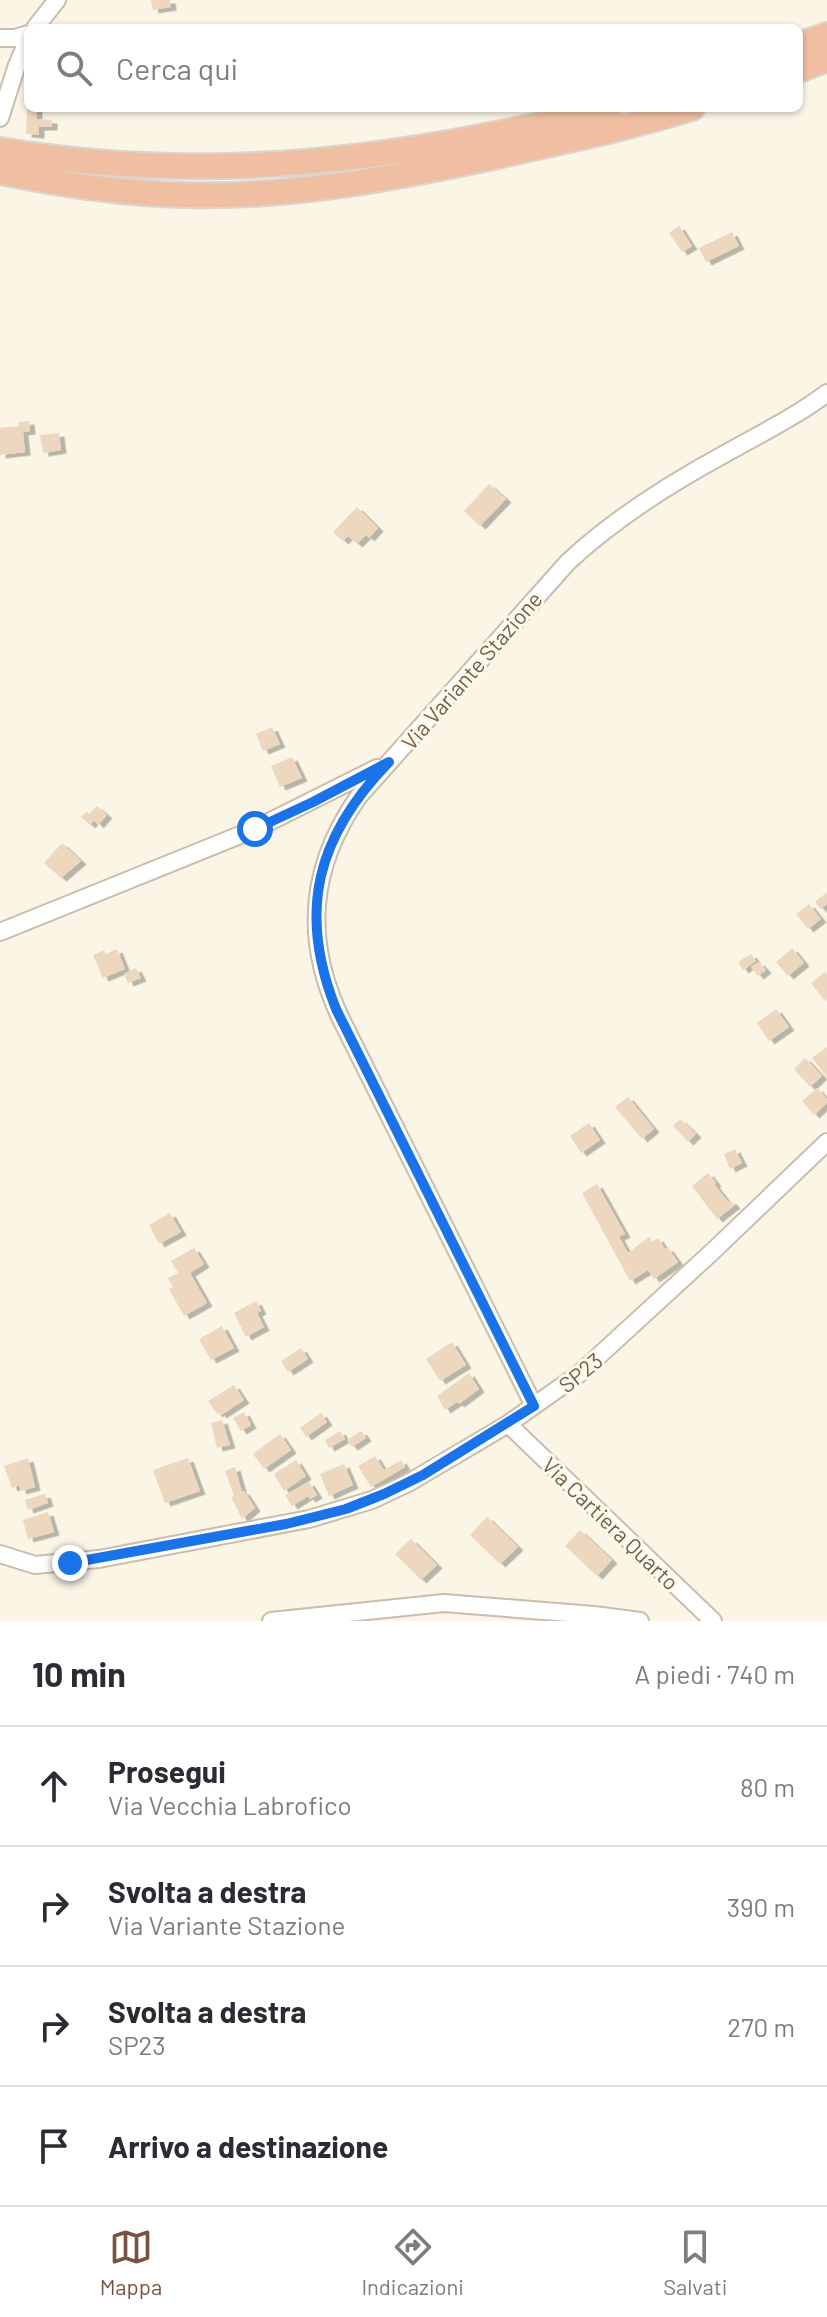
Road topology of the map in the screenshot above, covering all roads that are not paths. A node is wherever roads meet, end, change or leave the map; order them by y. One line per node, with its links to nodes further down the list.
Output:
1 (57, 0): 2 (street)
2 (38, 24)
3 (24, 35): 5 (street)
4 (827, 35): 6 (highway)
5 (0, 38)
6 (803, 44)
7 (24, 49): 12 (street)
8 (827, 59): 9 (highway)
9 (803, 68)
10 (592, 112): 13 (highway)
11 (677, 112): 14 (highway)
12 (0, 118)
13 (0, 150)
14 (0, 172)
15 (827, 393): 16 (street, Via Variante Stazione)
16 (389, 762): 17 (street); 19 (street, Via Variante Stazione)
17 (0, 932)
18 (827, 1142): 19 (street, SP23 / SP23)
19 (534, 1406): 20 (street, SP23 / SP23)
20 (508, 1424): 22 (street, SP23 / SP23); 26 (street, Via Cartiera Quarto)
21 (0, 1554): 22 (street, SP23 / SP23)
22 (18, 1561): 23 (street)
23 (0, 1565)
24 (271, 1621): 25 (street)
25 (640, 1621)
26 (713, 1621)

